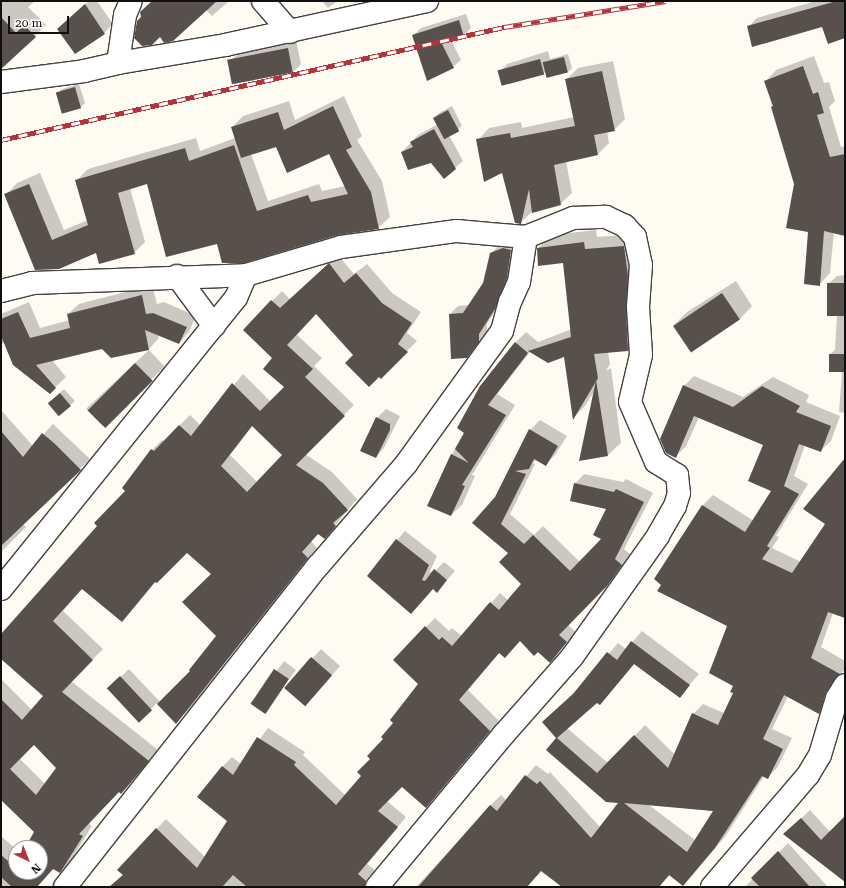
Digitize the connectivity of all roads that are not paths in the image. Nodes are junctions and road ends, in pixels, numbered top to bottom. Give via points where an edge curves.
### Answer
1 (131, 1) edge
2 (263, 1) edge
3 (427, 1) edge
4 (290, 32) junction
5 (118, 62) junction
6 (1, 82) edge
7 (526, 237) junction
8 (246, 275) junction
9 (177, 276) junction
10 (1, 291) edge
11 (214, 326) junction
12 (1, 589) edge
13 (845, 685) edge
14 (65, 887) edge
15 (377, 887) edge
16 (712, 887) edge

1 - 5 street via 125,15
2 - 4 street
3 - 4 street
4 - 5 street
5 - 6 street via 84,71
7 - 8 street via 457,231 399,238 341,247
7 - 14 street via 519,282 502,331 406,464 318,566
7 - 15 street via 572,218 606,217 625,226 635,237 641,265 638,307 641,355 630,402 656,462 677,475 679,493 671,516 658,536 572,657 504,734
8 - 9 street
8 - 11 street via 236,298
9 - 10 street via 32,283
9 - 11 street
11 - 12 street
13 - 16 street via 837,698 820,755 808,775

